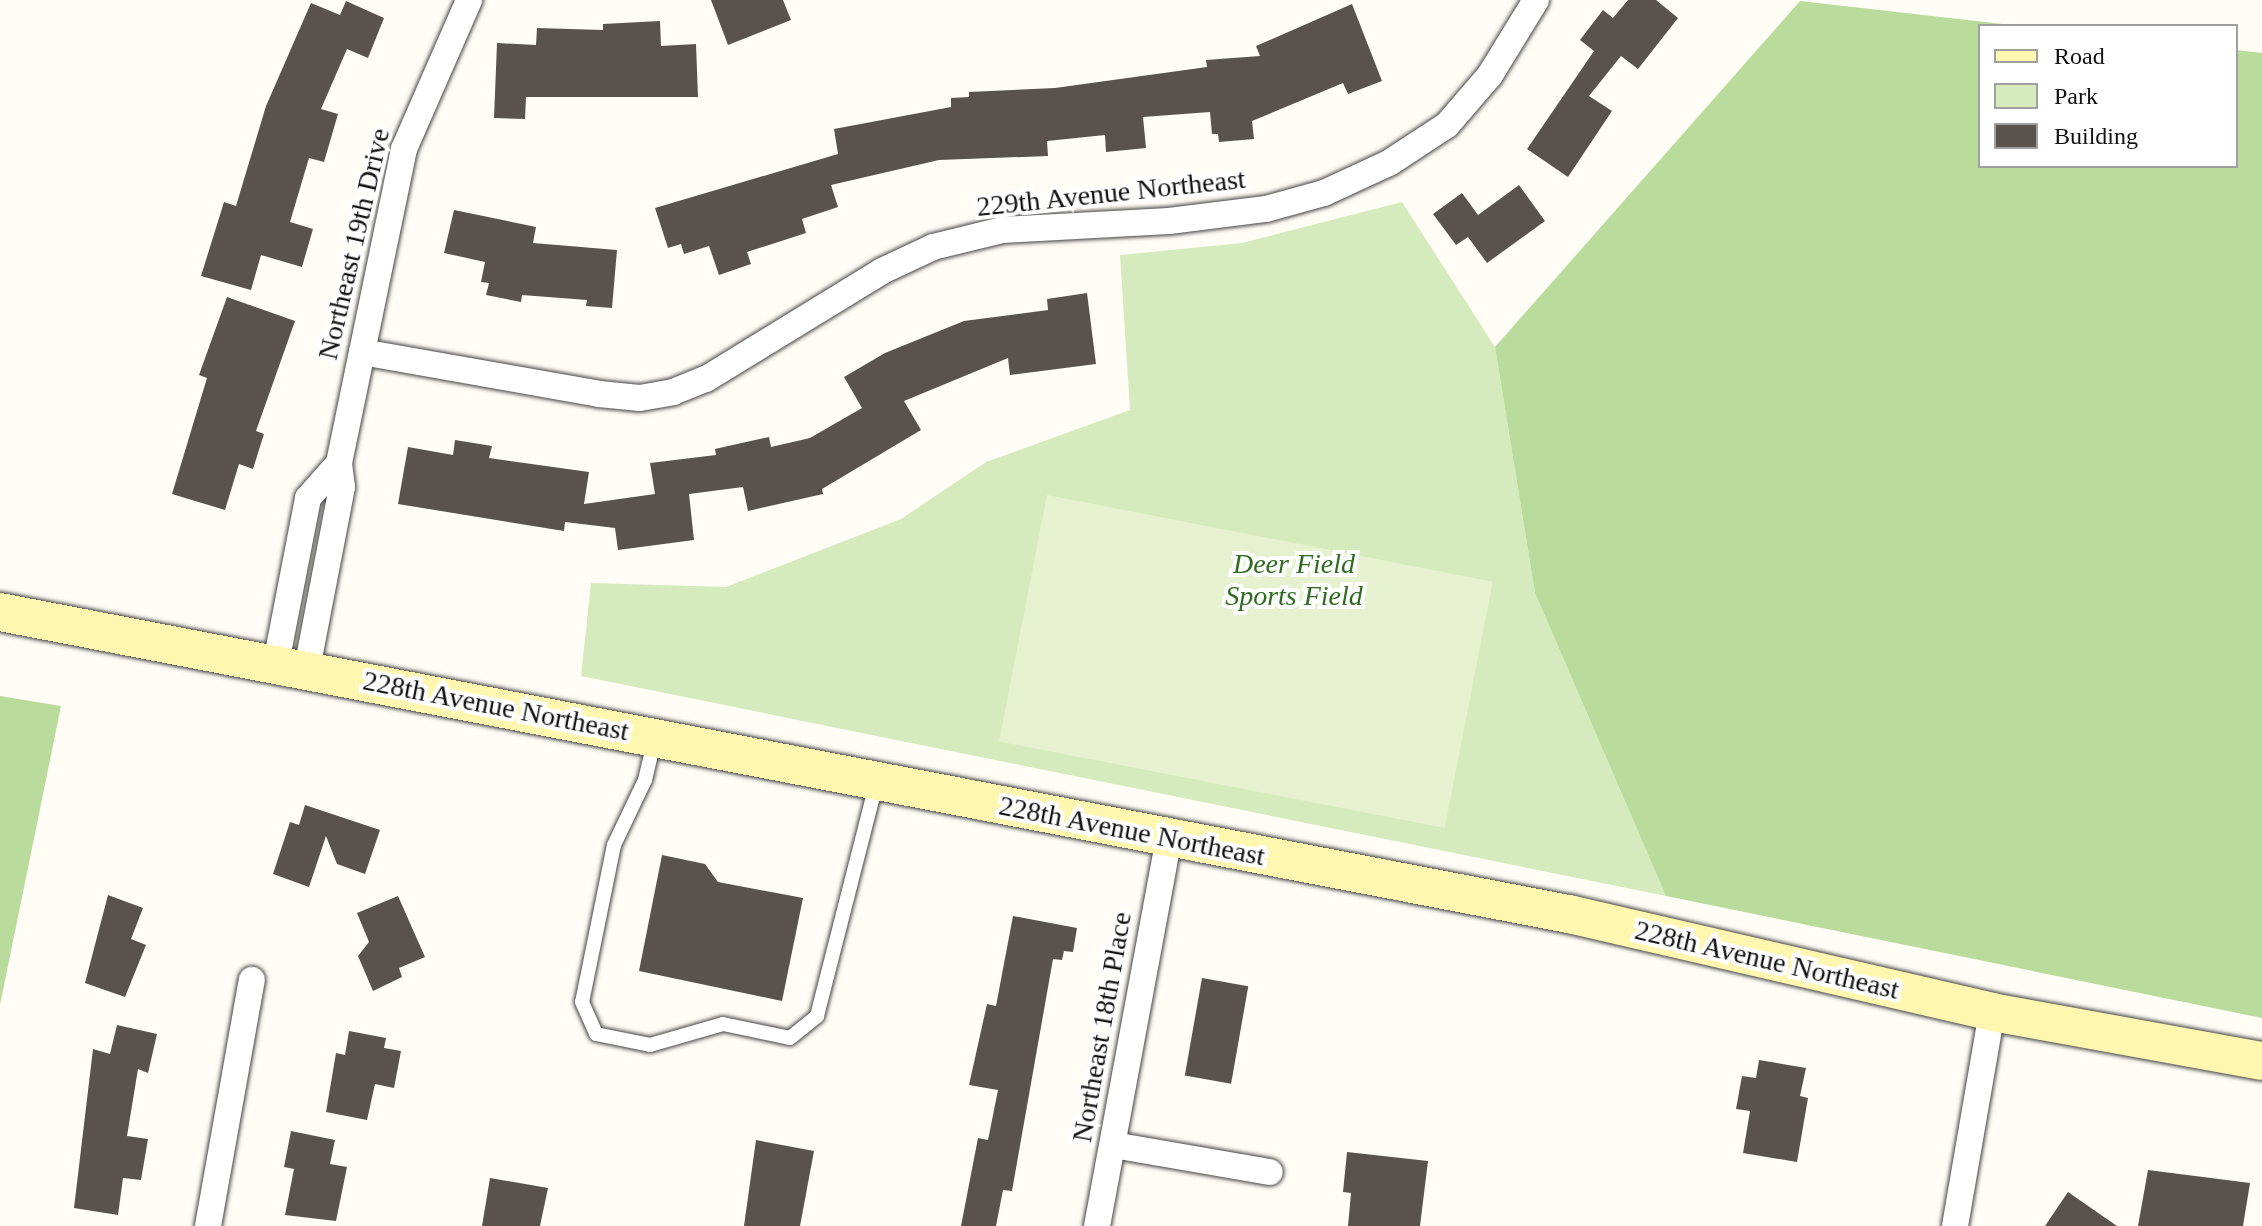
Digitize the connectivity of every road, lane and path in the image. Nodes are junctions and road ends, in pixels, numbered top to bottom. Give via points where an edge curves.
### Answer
1 (469, 0) edge
2 (1536, 0) edge
3 (362, 352) junction
4 (0, 612) edge
5 (291, 666) junction
6 (655, 738) junction
7 (877, 781) junction
8 (1169, 839) junction
9 (252, 980) dead end
10 (1992, 1012) junction
11 (2262, 1061) edge
12 (1113, 1145) junction
13 (1270, 1172) dead end
14 (208, 1226) edge
15 (1097, 1226) edge
16 (1955, 1226) edge

1 - 3 street, Northeast 19th Drive via 404,149
2 - 3 street, 229th Avenue Northeast via 1490,75 1447,125 1389,163 1324,193 1266,209 1169,221 1002,230 933,247 882,271 706,379 673,392 640,398 599,394
3 - 5 street, Northeast 19th Drive via 339,463 308,498
4 - 5 main road, 228th Avenue Northeast
5 - 6 main road, 228th Avenue Northeast
6 - 7 main road, 228th Avenue Northeast
6 - 7 lane via 645,780 614,845 582,1002 596,1034 650,1045 723,1024 790,1038 817,1016
7 - 8 main road, 228th Avenue Northeast
8 - 10 main road, 228th Avenue Northeast via 1569,914
8 - 12 street, Northeast 18th Place
9 - 14 street
10 - 11 main road, 228th Avenue Northeast
10 - 16 street
12 - 13 street
12 - 15 street, Northeast 18th Place

